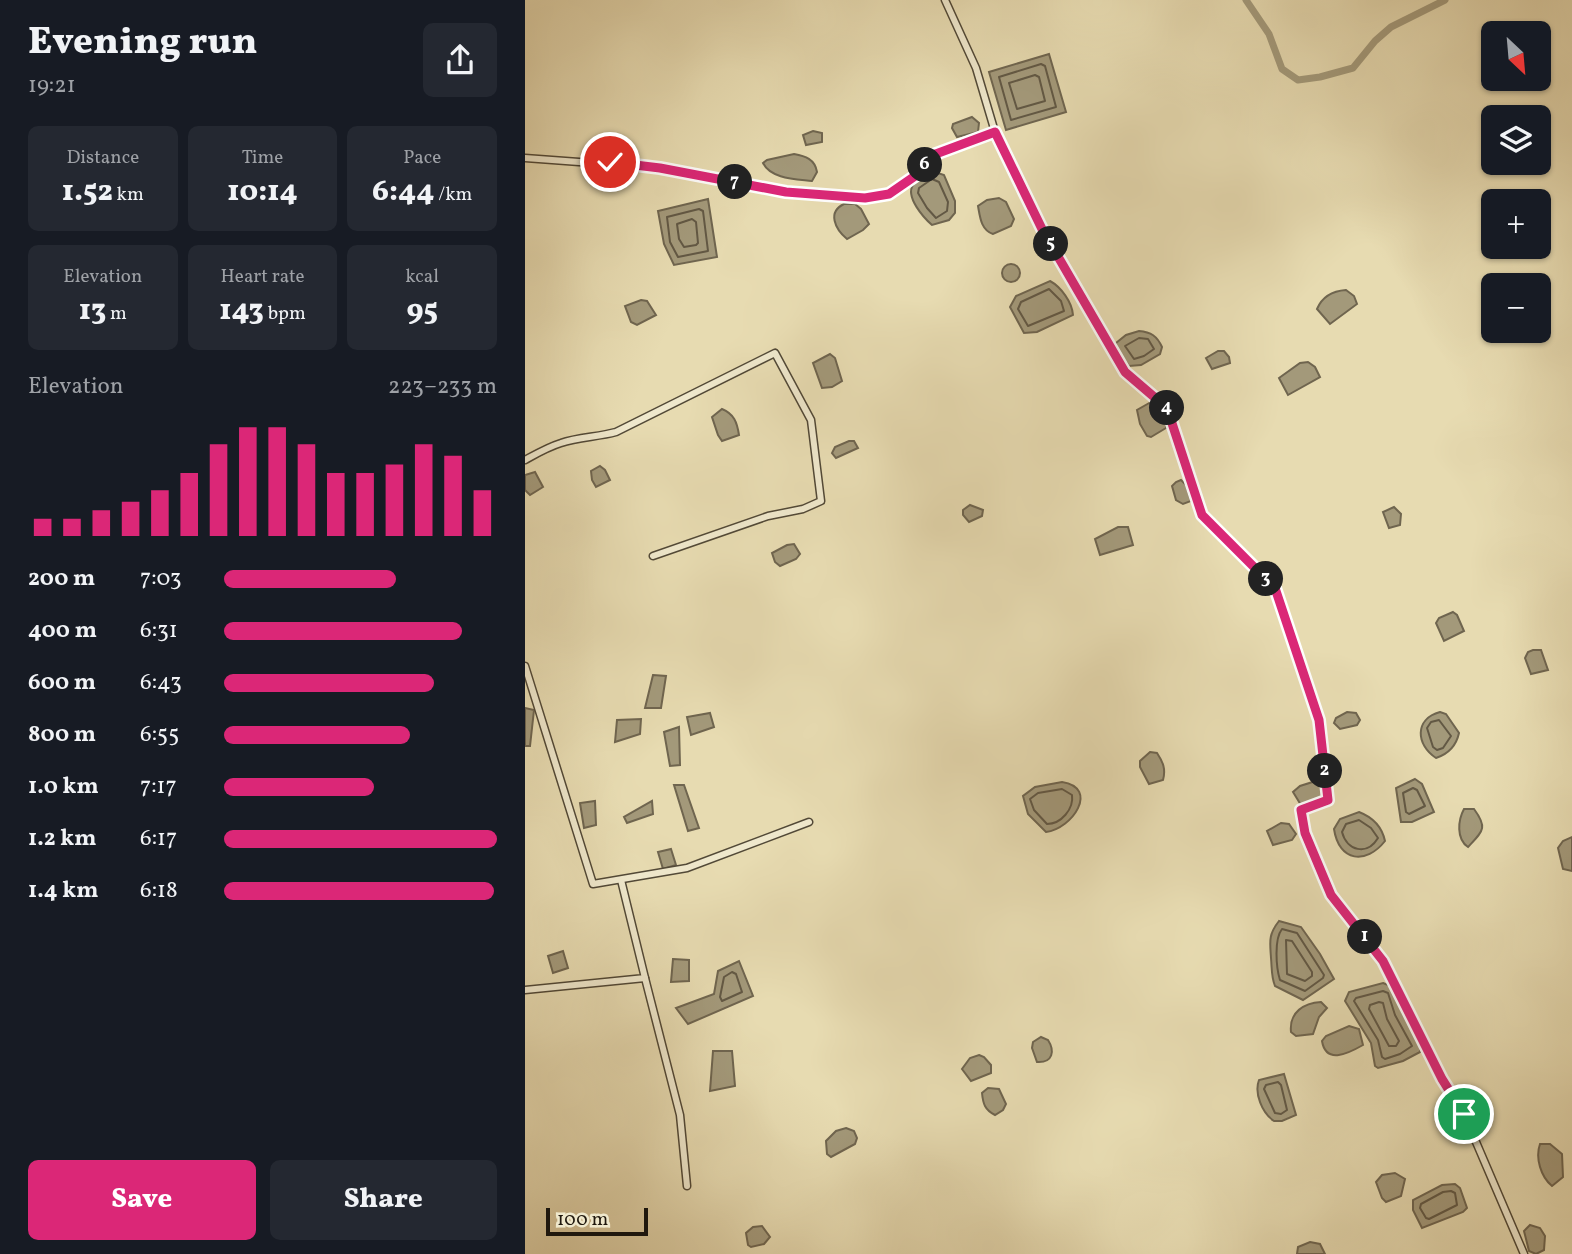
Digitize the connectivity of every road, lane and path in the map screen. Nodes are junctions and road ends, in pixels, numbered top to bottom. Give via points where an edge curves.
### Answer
1 (945, 0) edge
2 (995, 132) junction
3 (525, 158) edge
4 (525, 460) edge
5 (653, 556) dead end
6 (525, 666) edge
7 (809, 822) dead end
8 (621, 880) junction
9 (645, 978) junction
10 (525, 990) edge
11 (687, 1186) dead end
12 (1524, 1254) edge

1 - 2 street via 976,68
2 - 3 street via 933,155 918,174 889,194 865,198 786,192 660,168
2 - 12 street via 1042,229 1125,372 1167,408 1202,515 1275,588 1319,720 1328,800 1301,810 1305,833 1331,895 1383,961 1464,1114
4 - 5 street via 561,443 616,432 775,353 811,420 821,500
6 - 8 street via 593,884
7 - 8 street via 687,868
8 - 9 street
9 - 10 street
9 - 11 street via 680,1115

